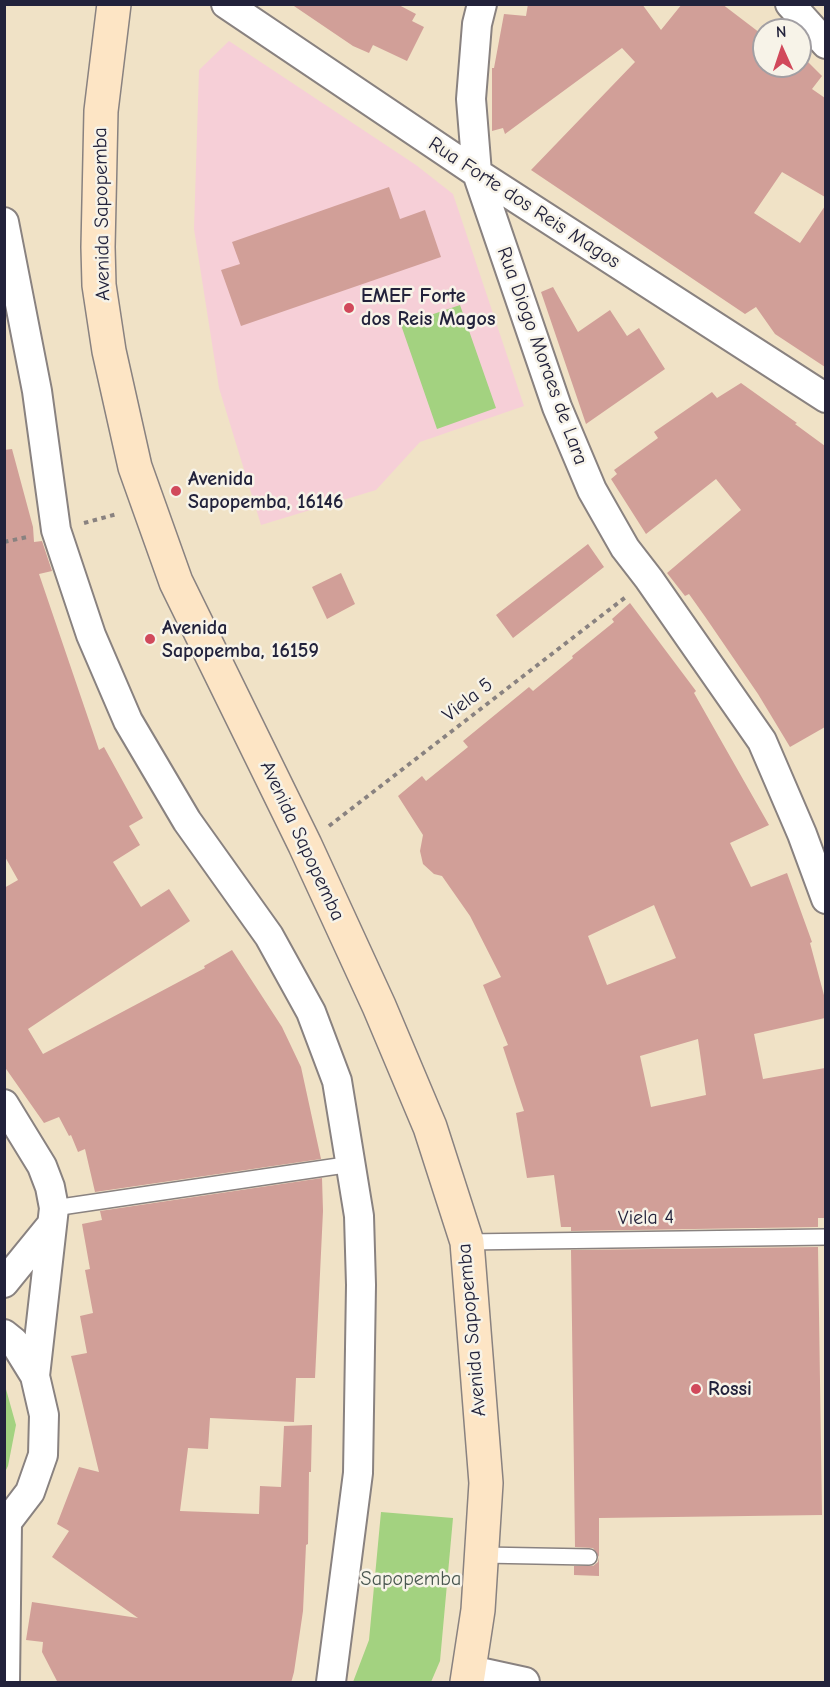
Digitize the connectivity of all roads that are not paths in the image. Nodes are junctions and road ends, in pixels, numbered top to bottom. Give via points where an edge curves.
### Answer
1 (114, 4) edge
2 (226, 4) edge
3 (482, 4) edge
4 (790, 4) edge
5 (825, 44) edge
6 (477, 173) junction
7 (4, 222) edge
8 (825, 398) edge
9 (825, 899) edge
10 (4, 1104) edge
11 (352, 1164) junction
12 (53, 1216) junction
13 (825, 1237) edge
14 (467, 1242) junction
15 (4, 1283) edge
16 (4, 1334) edge
17 (34, 1376) junction
18 (6, 1525) edge
19 (483, 1556) junction
20 (589, 1557) dead end
21 (469, 1676) edge
22 (5, 1683) edge
23 (331, 1683) edge
24 (525, 1683) edge

1 - 14 main road, Avenida Sapopemba via 101,111 99,285 135,467 176,582 379,1006 430,1127
2 - 6 street, Rua Forte dos Reis Magos
3 - 6 street, Rua Diogo Moraes de Lara via 471,99
4 - 5 street
6 - 8 street, Rua Forte dos Reis Magos
6 - 9 street, Rua Diogo Moraes de Lara via 561,418 592,490 625,548 762,741
7 - 11 street via 37,391 56,530 91,635 128,721 187,821 269,936 311,1012 337,1081
10 - 12 street via 42,1166 50,1187
11 - 12 lane
11 - 23 street via 359,1216 361,1285 358,1473
12 - 15 street
12 - 17 street
13 - 14 lane, Viela 4
14 - 19 main road, Avenida Sapopemba via 486,1484
16 - 17 street via 14,1342
17 - 18 street via 45,1414 43,1455 30,1492
18 - 22 street
19 - 20 lane
19 - 21 main road, Avenida Sapopemba
21 - 24 street

